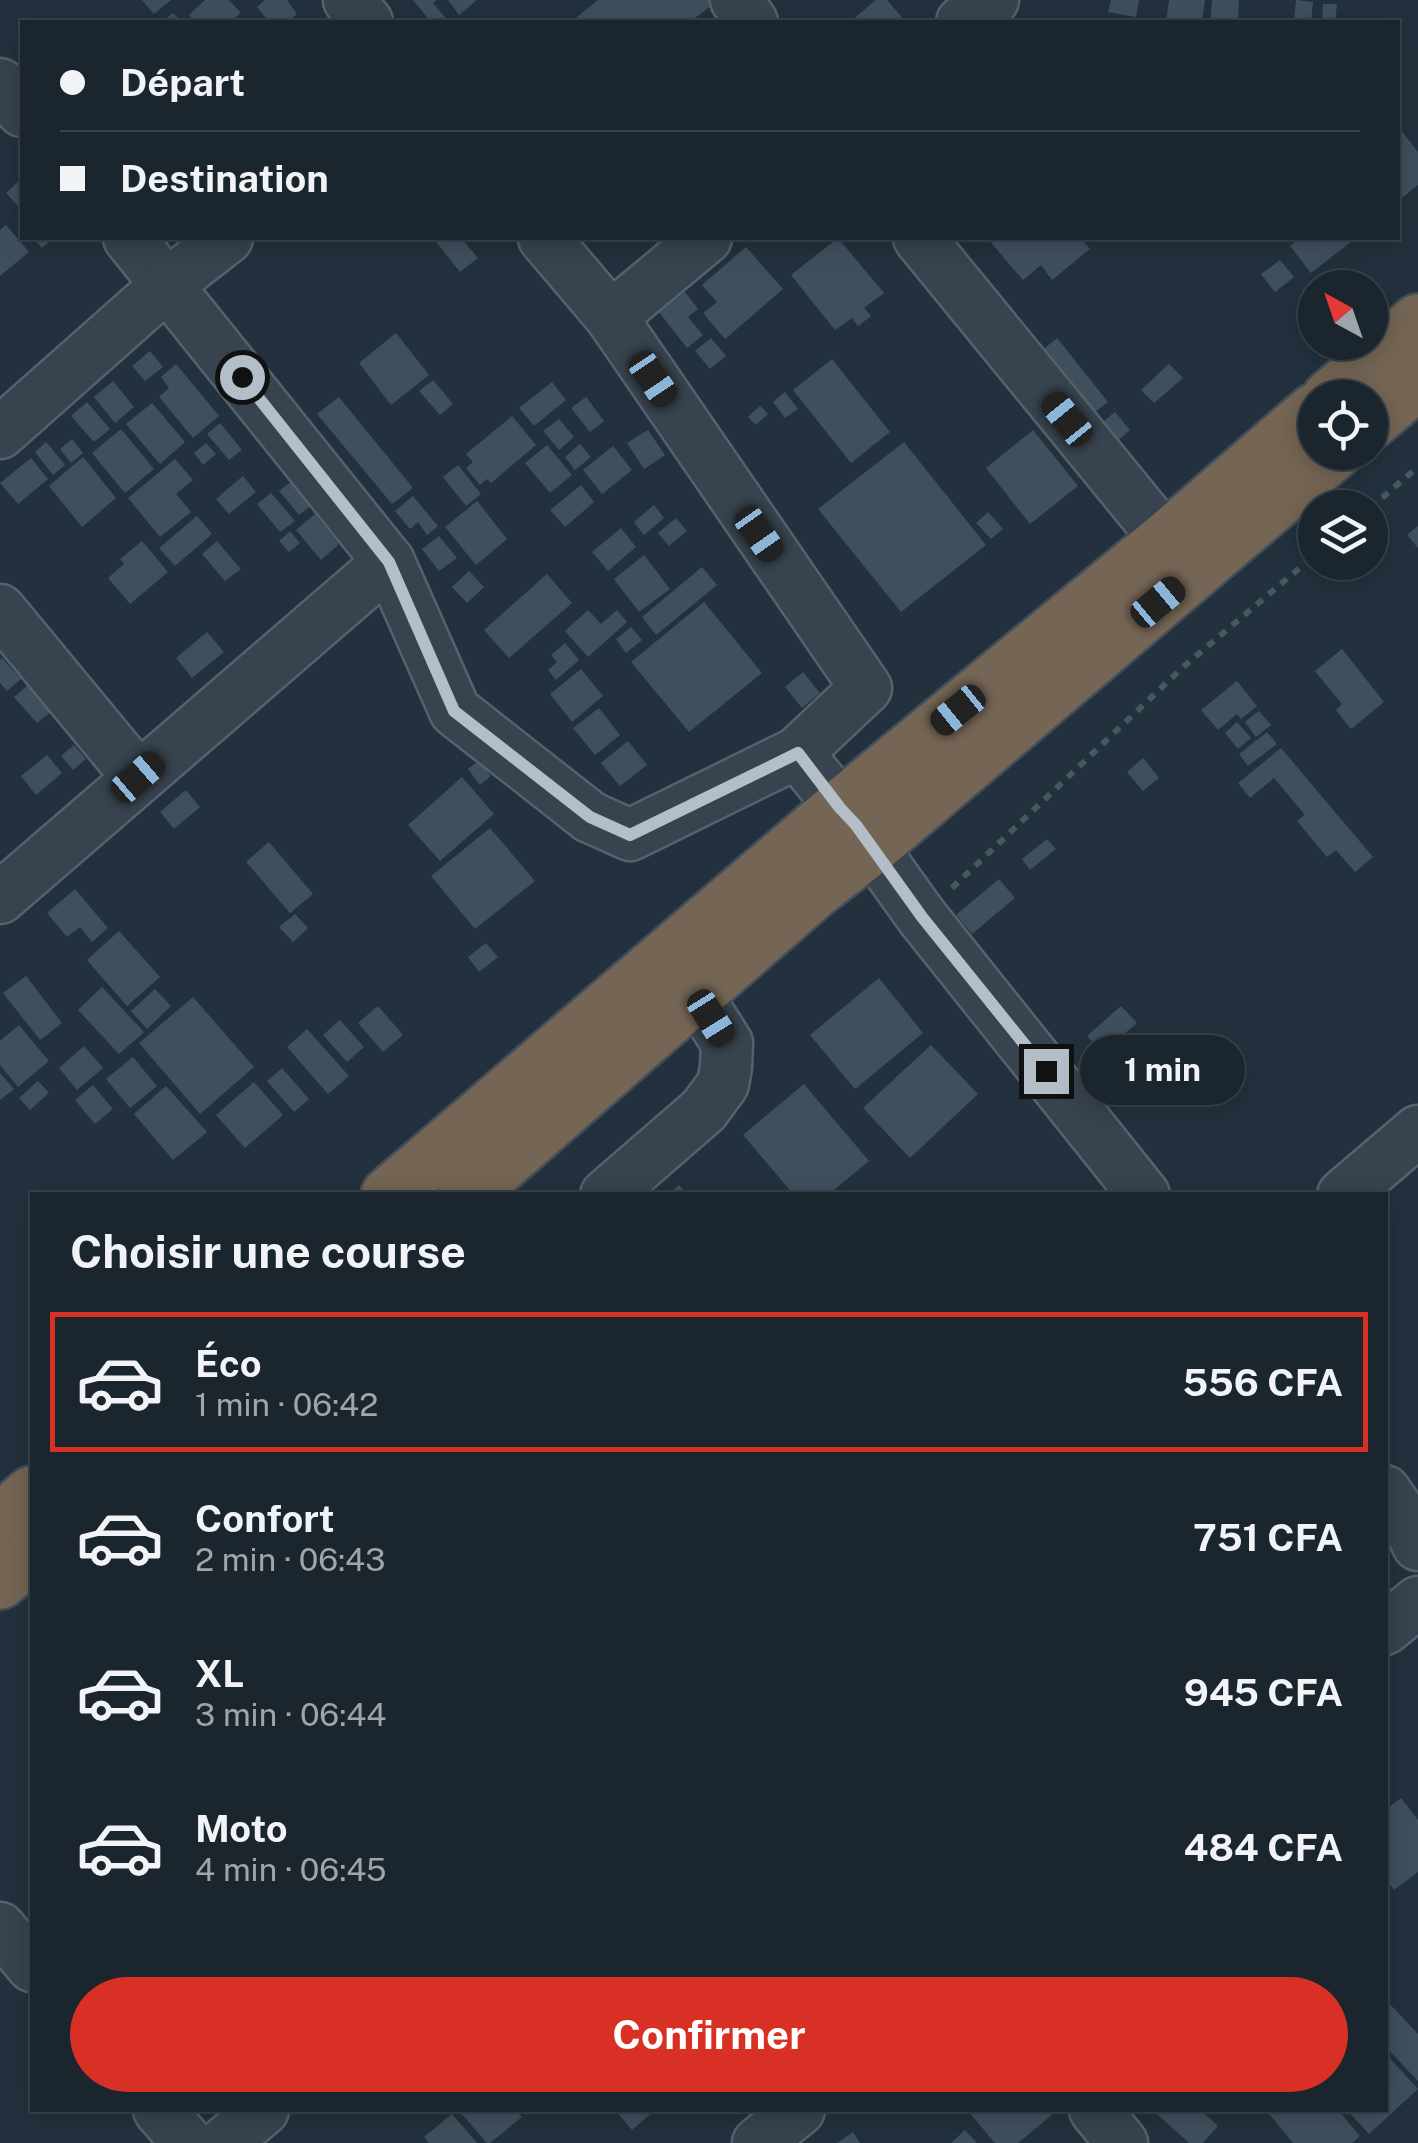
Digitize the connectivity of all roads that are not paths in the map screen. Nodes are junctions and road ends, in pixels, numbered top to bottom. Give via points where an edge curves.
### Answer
1 (349, 0) edge
2 (993, 0) edge
3 (365, 20) edge
4 (964, 20) edge
5 (0, 84) edge
6 (20, 109) edge
7 (130, 240) edge
8 (224, 240) edge
9 (546, 240) edge
10 (704, 240) edge
11 (921, 240) edge
12 (168, 284) junction
13 (610, 317) junction
14 (1418, 323) edge
15 (1351, 380) edge
16 (1418, 381) edge
17 (1388, 407) edge
18 (1298, 426) edge
19 (0, 433) edge
20 (1311, 470) edge
21 (1166, 540) junction
22 (389, 562) junction
23 (0, 610) edge
24 (798, 753) junction
25 (138, 777) junction
26 (855, 828) junction
27 (0, 898) edge
28 (695, 993) junction
29 (1418, 1132) edge
30 (393, 1192) edge
31 (469, 1192) edge
32 (609, 1192) edge
33 (1142, 1192) edge
34 (1347, 1192) edge
35 (1388, 1495) edge
36 (30, 1496) edge
37 (0, 1522) edge
38 (1418, 1545) edge
39 (30, 1556) edge
40 (0, 1581) edge
41 (1418, 1602) edge
42 (1388, 1627) edge
43 (0, 1928) edge
44 (30, 1964) edge
45 (161, 2112) edge
46 (261, 2112) edge
47 (797, 2112) edge
48 (1097, 2112) edge
49 (188, 2143) edge
50 (224, 2143) edge
51 (758, 2143) edge
52 (1122, 2143) edge

1 - 3 street
2 - 4 street
5 - 6 street
7 - 12 street
8 - 12 street
9 - 13 street
10 - 13 street
11 - 21 street
12 - 19 street
12 - 22 street
13 - 24 street via 866,688
14 - 15 highway
16 - 17 highway
18 - 21 highway
20 - 26 highway
21 - 26 highway
22 - 24 street via 454,711 590,817 630,835
22 - 25 street
23 - 25 street
24 - 26 street
25 - 27 street
26 - 28 highway via 814,892
26 - 30 highway
26 - 33 street
28 - 31 highway
28 - 32 street via 727,1043 723,1084 704,1110
29 - 34 street
35 - 38 street
36 - 37 highway
39 - 40 highway
41 - 42 street
43 - 44 street
45 - 49 street
46 - 50 street
47 - 51 street
48 - 52 street

